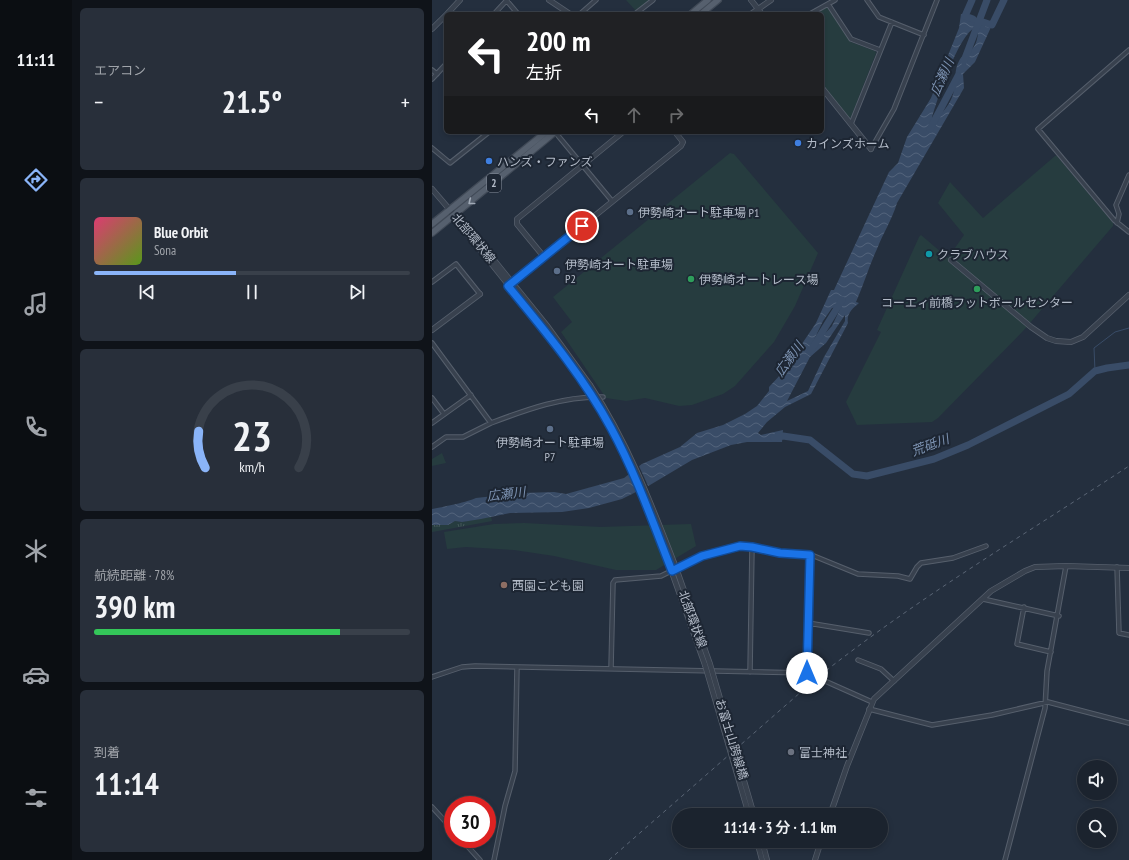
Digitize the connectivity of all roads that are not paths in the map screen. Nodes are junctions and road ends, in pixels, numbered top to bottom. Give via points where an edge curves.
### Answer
1 (460, 0) edge
2 (507, 0) edge
3 (548, 0) edge
4 (596, 0) edge
5 (653, 0) edge
6 (708, 0) edge
7 (718, 0) edge
8 (751, 0) edge
9 (771, 0) edge
10 (835, 0) edge
11 (867, 0) edge
12 (937, 0) edge
13 (828, 4) junction
14 (758, 9) junction
15 (448, 12) edge
16 (496, 12) edge
17 (516, 12) edge
18 (567, 12) edge
19 (582, 12) edge
20 (638, 12) edge
21 (693, 12) edge
22 (703, 12) edge
23 (754, 12) edge
24 (760, 12) edge
25 (814, 12) edge
26 (444, 16) edge
27 (892, 22) junction
28 (432, 29) edge
29 (924, 35) junction
30 (880, 50) junction
31 (1129, 50) edge
32 (444, 66) edge
33 (432, 70) edge
34 (437, 74) junction
35 (432, 79) edge
36 (824, 90) edge
37 (851, 124) junction
38 (486, 134) edge
39 (544, 134) edge
40 (553, 134) edge
41 (557, 134) edge
42 (621, 134) edge
43 (677, 134) edge
44 (432, 148) edge
45 (871, 150) joint
46 (582, 165) junction
47 (1129, 175) edge
48 (432, 189) edge
49 (612, 201) junction
50 (450, 210) junction
51 (454, 215) junction
52 (1117, 223) junction
53 (432, 224) edge
54 (1129, 232) edge
55 (432, 233) edge
56 (544, 257) junction
57 (951, 260) dead end
58 (432, 282) edge
59 (510, 284) junction
60 (480, 294) joint
61 (1129, 295) edge
62 (432, 330) edge
63 (432, 343) edge
64 (470, 395) junction
65 (603, 397) dead end
66 (432, 398) edge
67 (444, 414) junction
68 (432, 423) edge
69 (491, 423) junction
70 (432, 447) edge
71 (986, 546) dead end
72 (752, 547) junction
73 (810, 555) junction
74 (1066, 566) junction
75 (1117, 567) junction
76 (673, 568) junction
77 (1129, 568) edge
78 (983, 598) junction
79 (1024, 607) junction
80 (1059, 616) junction
81 (808, 623) junction
82 (869, 633) dead end
83 (1129, 635) edge
84 (1052, 652) junction
85 (858, 660) dead end
86 (707, 664) junction
87 (518, 667) junction
88 (611, 668) junction
89 (750, 672) junction
90 (807, 673) junction
91 (432, 677) edge
92 (894, 681) junction
93 (872, 702) junction
94 (1044, 702) junction
95 (869, 709) junction
96 (1129, 723) edge
97 (432, 807) edge
98 (747, 808) edge
99 (752, 808) edge
100 (833, 808) edge
101 (444, 820) edge
102 (469, 848) edge
103 (759, 848) edge
104 (764, 848) edge
105 (819, 848) edge
106 (480, 860) edge
107 (494, 860) edge
108 (762, 860) edge
109 (767, 860) edge
110 (815, 860) edge
111 (1005, 860) edge

1 - 15 street
2 - 16 street
2 - 17 street
3 - 18 street
4 - 19 street
5 - 20 street
6 - 21 main road
7 - 22 main road
8 - 14 street
9 - 14 street
10 - 13 street
11 - 27 street via 877,15
12 - 29 street
13 - 25 street
13 - 30 street via 851,39
14 - 23 street
14 - 24 street
26 - 28 street
27 - 29 street
27 - 30 street
29 - 45 street via 894,109
30 - 37 street
31 - 52 street via 1038,129
32 - 34 street
33 - 34 street
34 - 35 street
36 - 37 street
37 - 45 street
38 - 44 street via 450,163
39 - 50 main road, 2
40 -> 51 main road, 2
41 - 46 street
42 - 46 street
43 - 49 street via 683,142 681,146
46 - 49 street
46 - 56 street via 517,219 517,224
47 - 52 street via 1116,205
48 - 50 street
49 - 56 street
50 - 51 street, 北部環状線
50 - 53 main road, 2
51 - 55 main road, 2
51 - 59 street, 北部環状線
52 - 54 street
56 - 59 street
57 - 61 street via 1031,327 1056,341 1071,342 1083,337
58 - 60 street via 456,264
59 - 76 street, 北部環状線, bridge via 588,385 630,465
60 - 62 street
63 - 64 street
64 - 67 street
64 - 69 street
65 - 69 street via 586,396 538,405
66 - 67 street
67 - 68 street
69 - 70 street via 463,438 446,437
71 - 73 street via 957,557 921,563 910,579 858,574
72 - 73 street via 780,553
72 - 76 street via 740,546 716,552
72 - 89 street
73 - 81 street
74 - 75 street
74 - 78 street via 1046,566 1024,571
74 - 80 street
75 - 77 street
75 - 83 street via 1119,633
76 - 86 street, 北部環状線
76 - 88 street via 657,578 613,582
78 - 79 street
78 - 92 street
79 - 80 street
79 - 84 street via 1017,644
80 - 84 street
81 - 82 street
81 - 90 street
84 - 94 street
85 - 92 street via 881,669
86 - 98 street, お富士山跨線橋, bridge
86 - 99 street, お富士山跨線橋, bridge
87 - 88 street
87 - 91 street via 469,666
87 - 107 street via 516,771 505,806
88 - 89 street
89 - 90 street
90 - 93 street
92 - 93 street
93 - 95 street
94 - 95 street via 992,715 932,725
94 - 96 street
94 - 111 street
95 - 100 street
97 - 101 street
102 - 106 street
103 - 108 street
104 - 109 street
105 - 110 street

